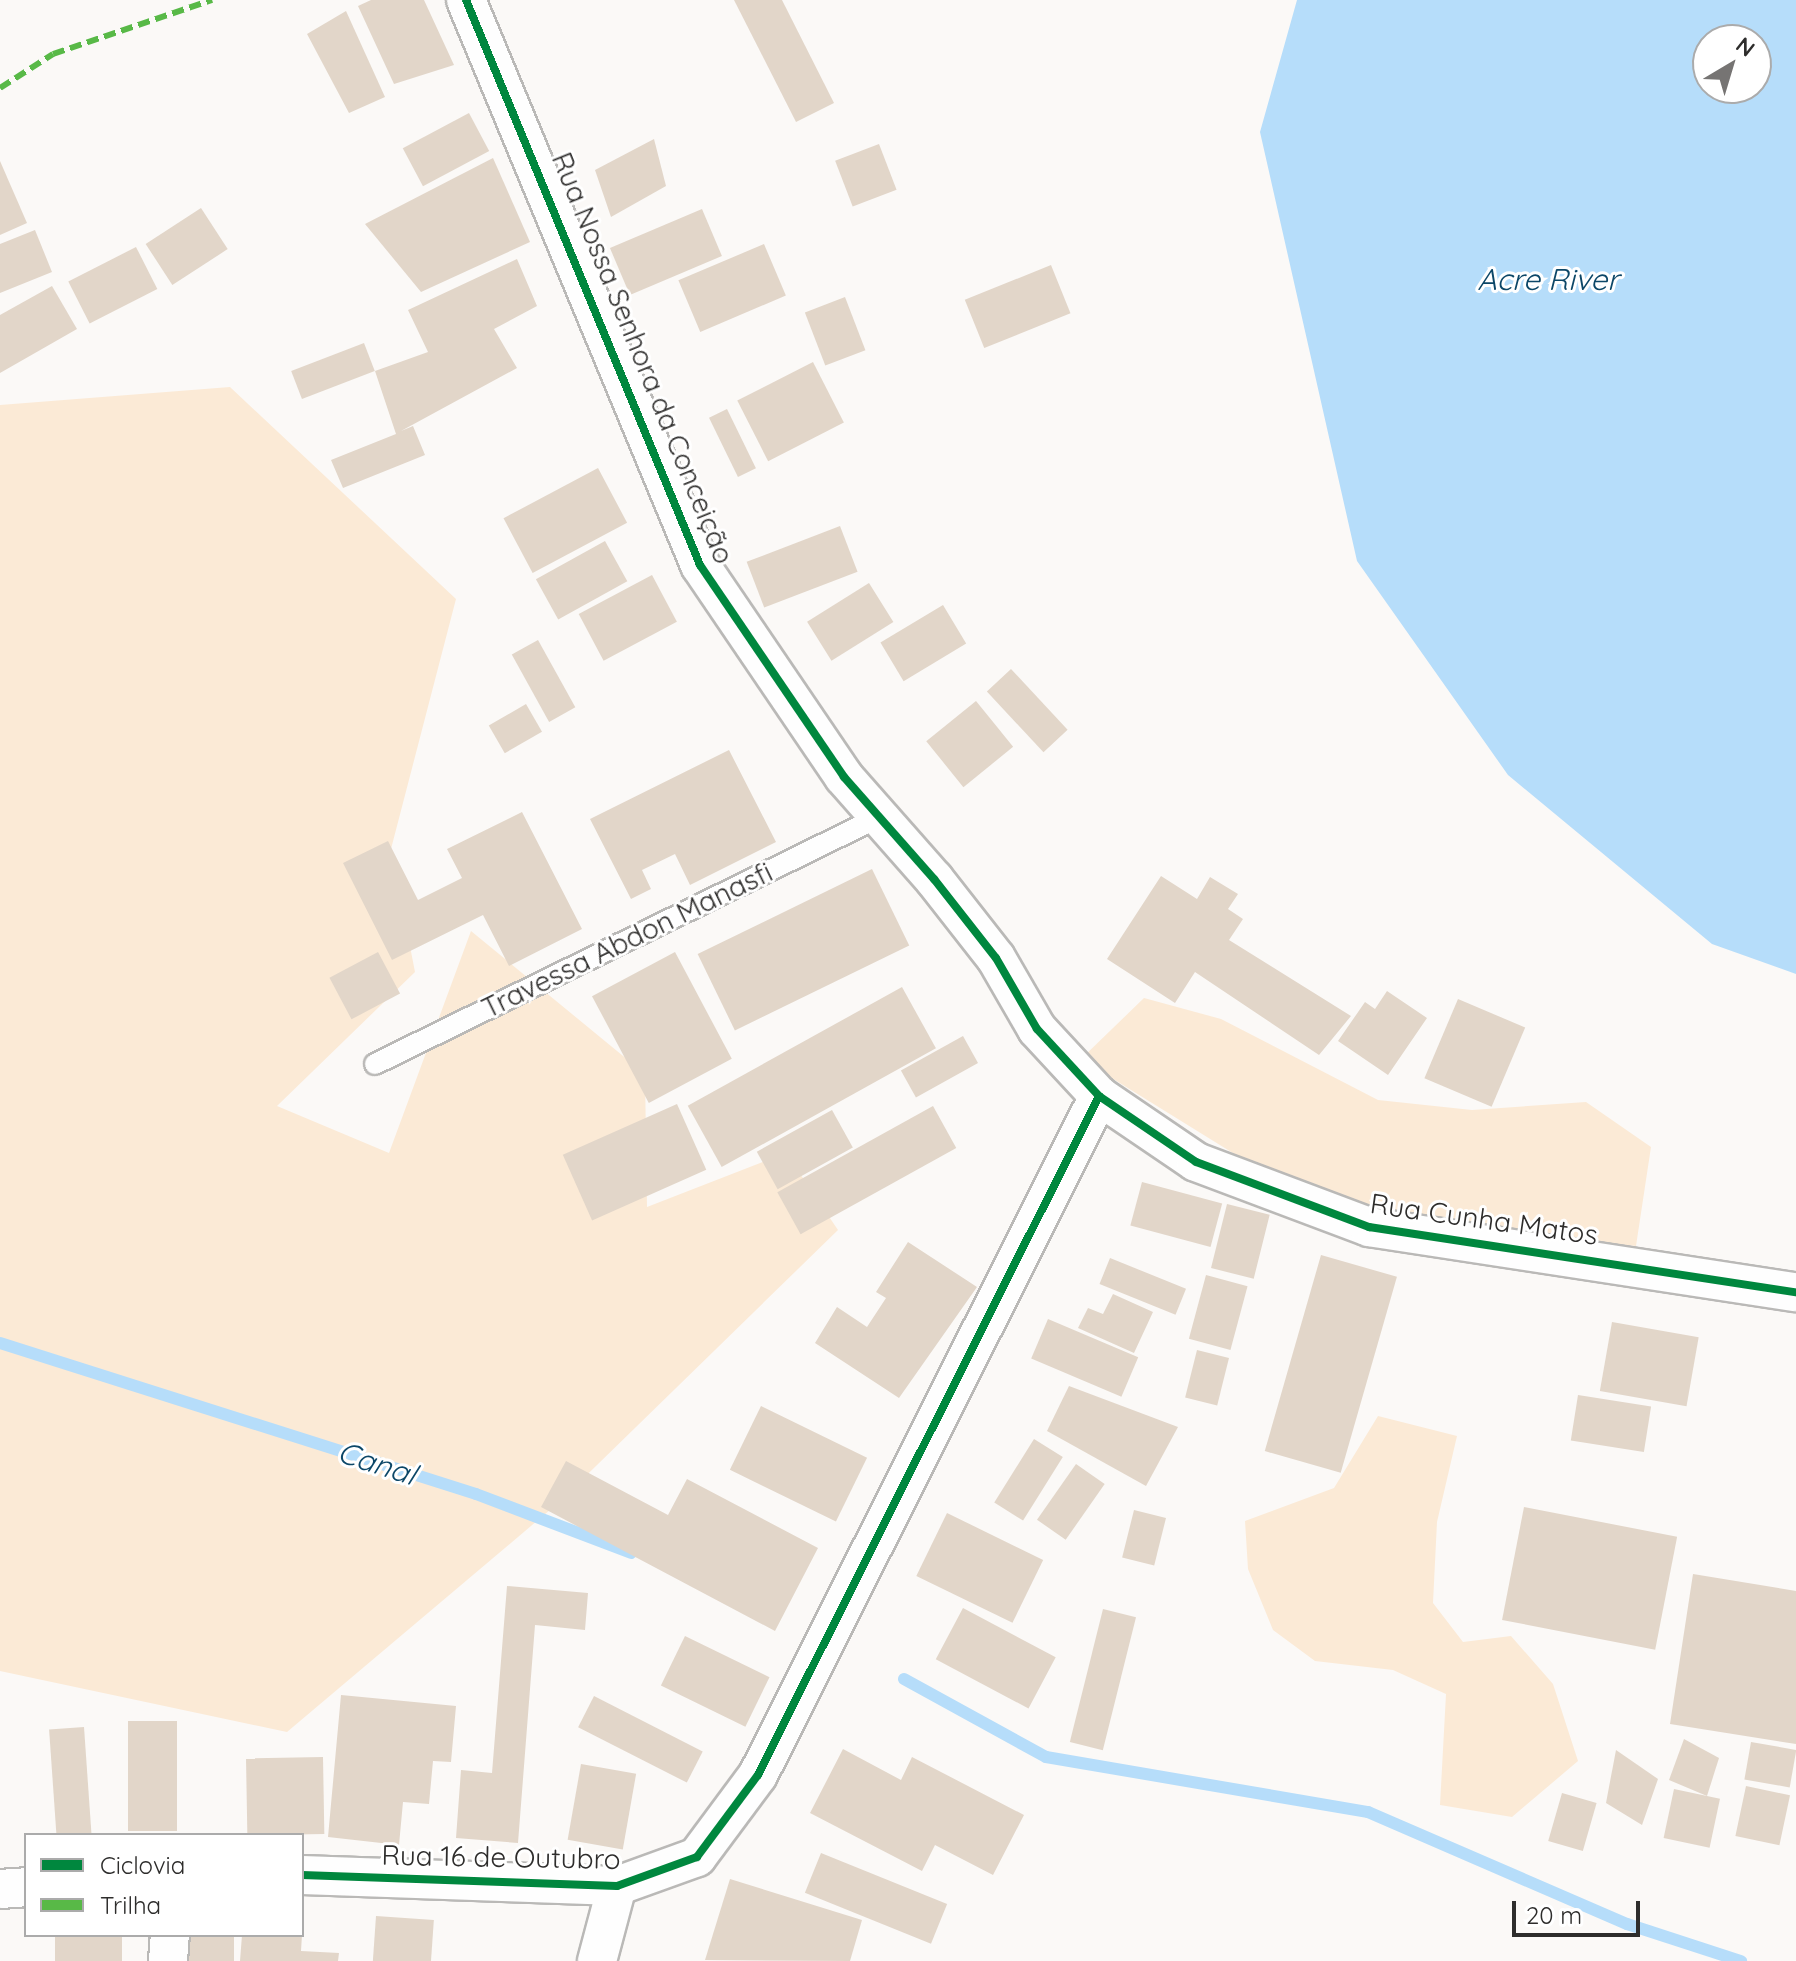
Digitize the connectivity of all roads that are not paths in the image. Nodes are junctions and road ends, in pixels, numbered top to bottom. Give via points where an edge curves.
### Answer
1 (466, 0) edge
2 (879, 817) junction
3 (375, 1064) dead end
4 (1099, 1096) junction
5 (1796, 1292) edge
6 (304, 1875) edge
7 (617, 1886) junction
8 (24, 1887) edge
9 (0, 1889) edge
10 (170, 1937) edge
11 (168, 1961) edge
12 (597, 1961) edge

1 - 2 street, Rua Nossa Senhora da Conceição via 700,565
2 - 3 lane, Travessa Abdon Manasfi
2 - 4 street, Rua Nossa Senhora da Conceição via 996,958 1037,1029
4 - 5 street, Rua Cunha Matos via 1196,1162 1369,1227
4 - 7 street, Rua 16 de Outubro via 949,1405 739,1809 697,1857
6 - 7 street, Rua 16 de Outubro
7 - 12 street
8 - 9 street
10 - 11 street

